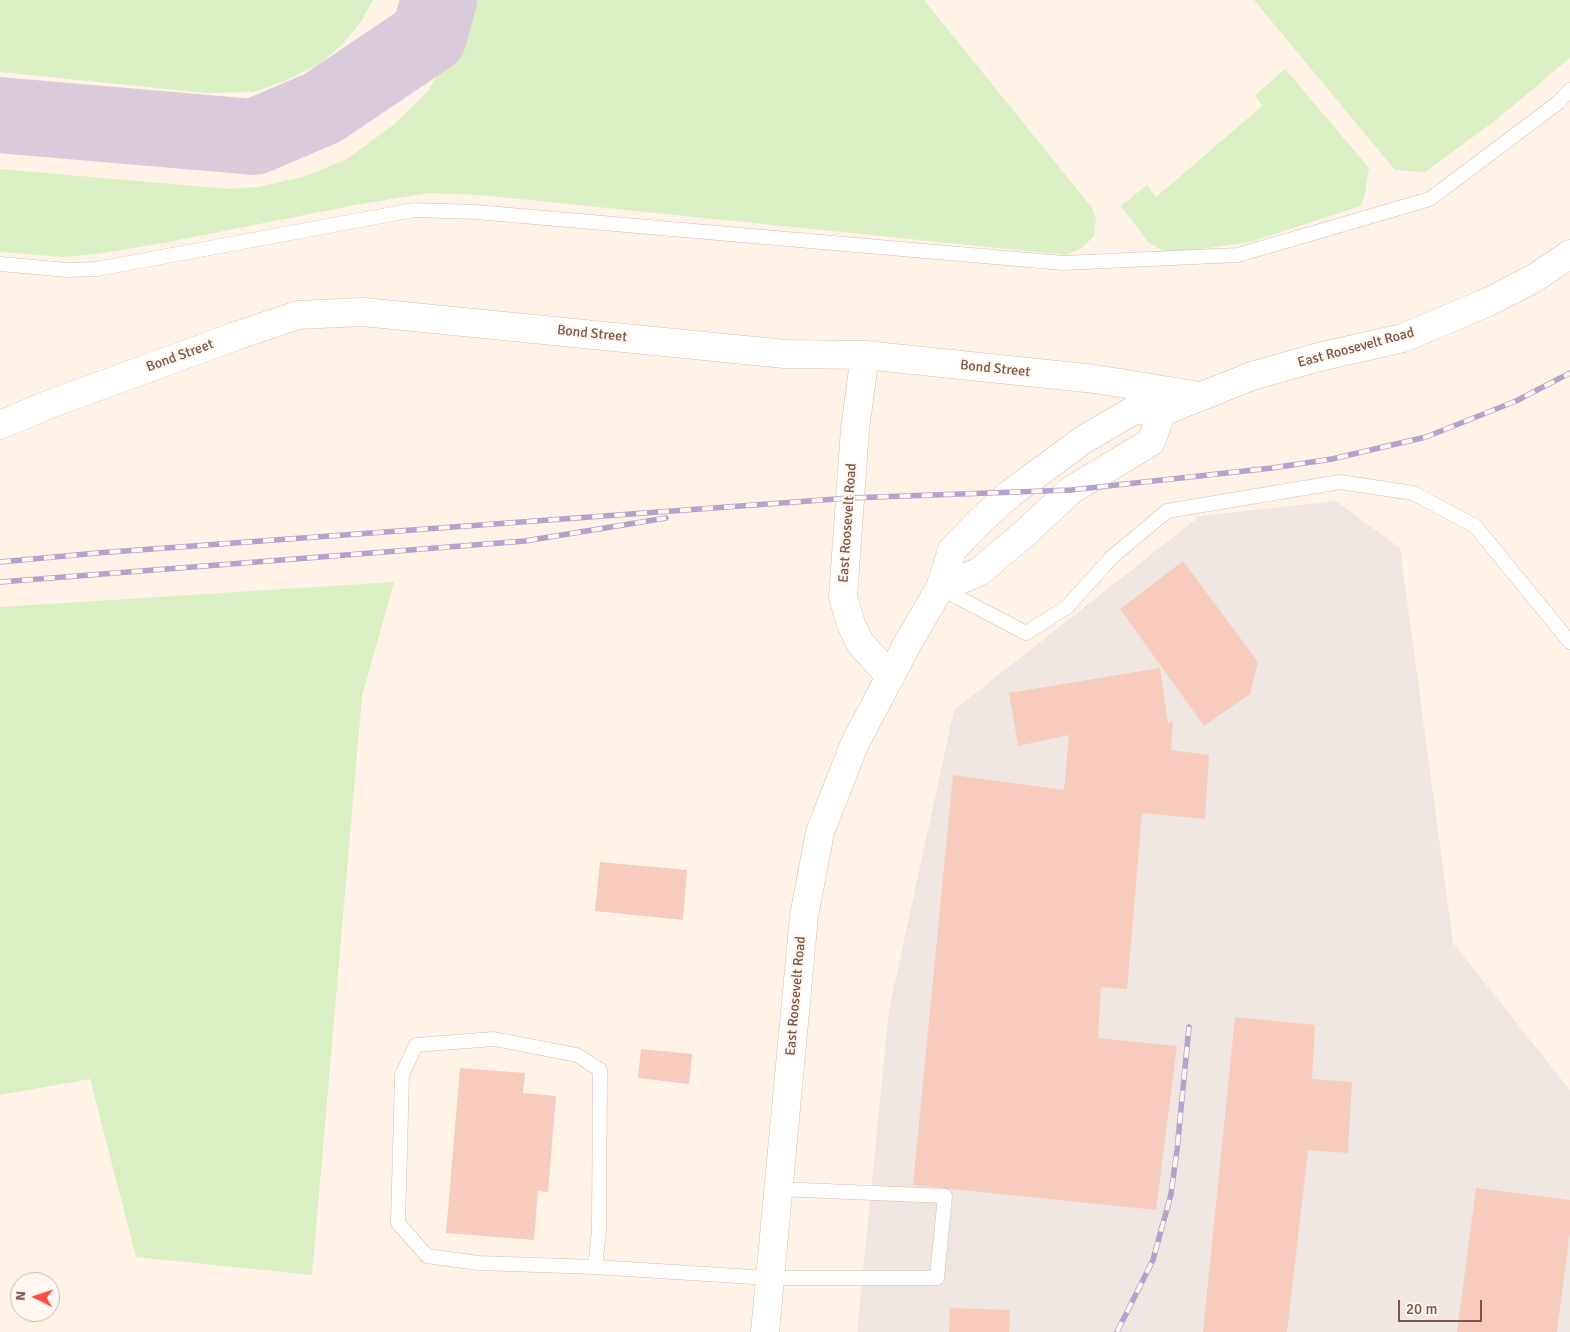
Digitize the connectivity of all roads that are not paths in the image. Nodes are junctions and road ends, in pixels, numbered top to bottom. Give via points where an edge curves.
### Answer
1 (1570, 90) edge
2 (1570, 254) edge
3 (0, 264) edge
4 (865, 355) junction
5 (1200, 396) junction
6 (1162, 412) junction
7 (0, 425) edge
8 (940, 588) junction
9 (1570, 642) edge
10 (890, 676) junction
11 (778, 1188) junction
12 (595, 1267) junction
13 (770, 1278) junction
14 (765, 1332) edge

1 - 3 lane via 1559,102 1430,199 1238,255 1063,263 476,212 414,210 97,269 67,270
2 - 5 main road, East Roosevelt Road via 1533,279 1488,302 1403,338 1252,376
4 - 5 main road, Bond Street via 1095,379
4 - 7 main road, Bond Street via 785,354 363,312 298,315
4 - 10 main road, East Roosevelt Road via 855,429 843,597 860,643
5 - 6 main road, East Roosevelt Road
6 - 8 main road via 1151,442 1071,490 979,572
6 - 8 main road, East Roosevelt Road via 1134,410 1083,440 1011,493 952,550
8 - 9 lane via 1026,633 1068,607 1112,557 1167,511 1340,482 1413,493 1475,526
8 - 10 main road, East Roosevelt Road
10 - 11 main road, East Roosevelt Road via 855,743 820,832 804,916
11 - 13 main road, East Roosevelt Road
11 - 13 lane via 945,1196 937,1278
12 - 12 lane via 599,1230 600,1070 577,1055 494,1039 416,1045 402,1075 398,1222 427,1256 478,1263
12 - 13 lane
13 - 14 main road, East Roosevelt Road

